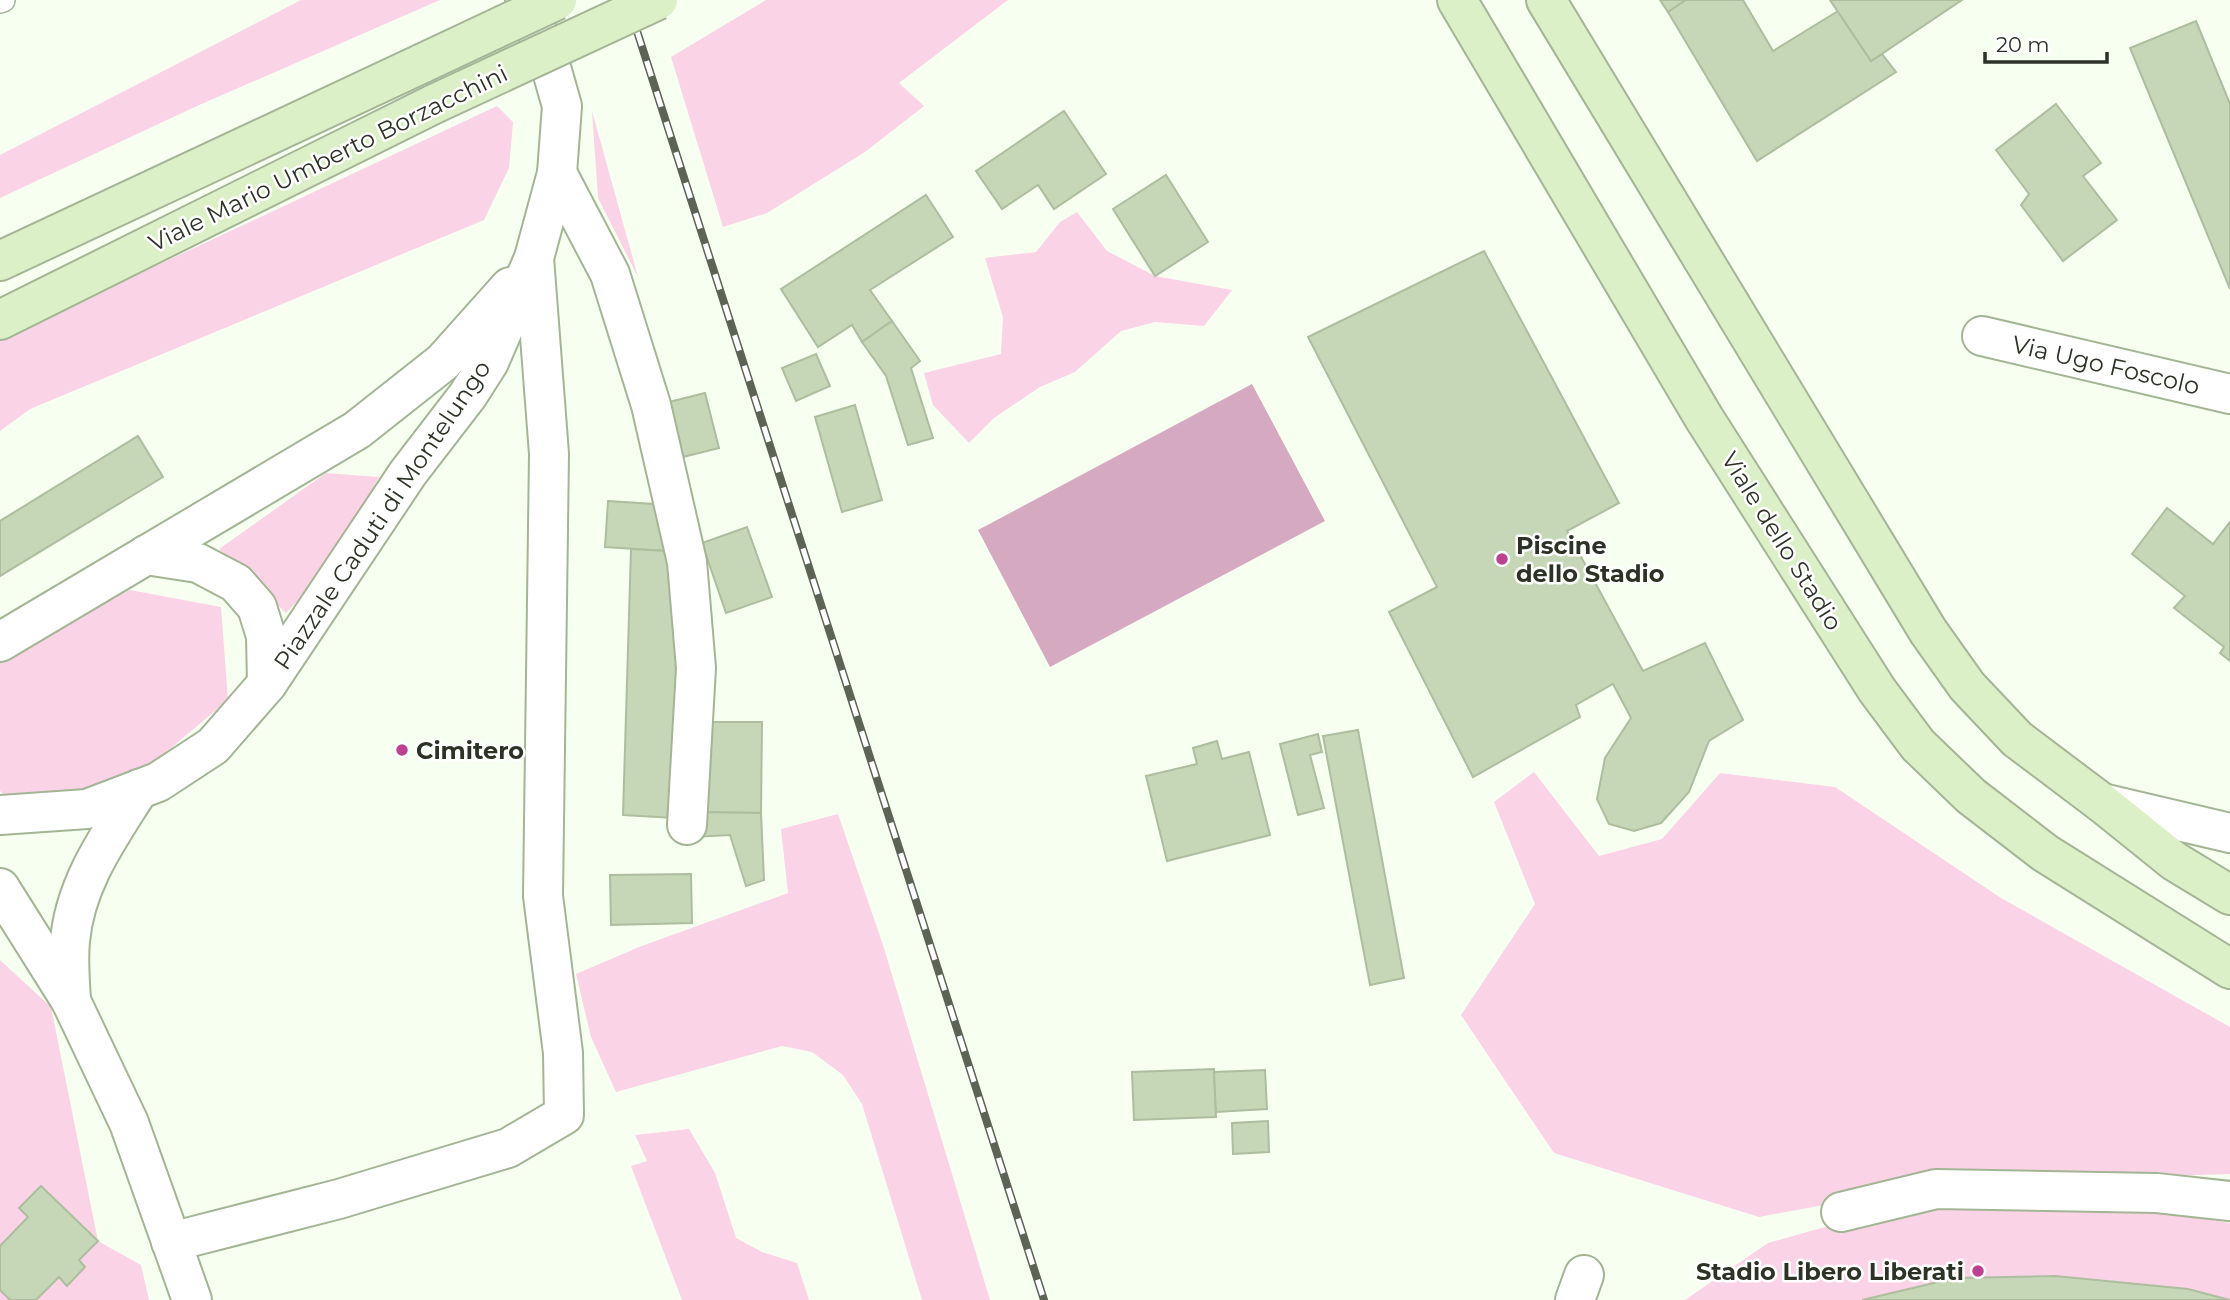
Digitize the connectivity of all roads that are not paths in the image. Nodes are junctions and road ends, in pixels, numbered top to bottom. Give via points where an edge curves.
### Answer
1 (525, 0) edge
2 (557, 0) edge
3 (659, 0) edge
4 (1457, 0) edge
5 (1546, 0) edge
6 (556, 173) junction
7 (6, 254) edge
8 (534, 258) junction
9 (0, 320) edge
10 (1982, 336) dead end
11 (2230, 394) edge
12 (146, 555) junction
13 (0, 642) edge
14 (267, 684) junction
15 (139, 789) junction
16 (2102, 803) junction
17 (0, 815) edge
18 (687, 825) dead end
19 (2230, 833) edge
20 (0, 888) edge
21 (2230, 895) edge
22 (2230, 969) edge
23 (71, 1001) junction
24 (2230, 1201) edge
25 (1841, 1212) dead end
26 (171, 1242) junction
27 (192, 1300) edge

1 - 6 street via 562,106
2 - 7 main road, Viale Mario Umberto Borzacchini, bridge
3 - 9 main road, Viale Mario Umberto Borzacchini, bridge via 434,104
4 - 22 main road, Viale dello Stadio via 1704,418 1877,690 1918,744 1971,796 2045,853
5 - 16 main road via 1928,631 1967,686 2017,739
6 - 8 street
6 - 18 street via 610,274 651,405 687,562 696,668
8 - 12 street, Piazzale Caduti di Montelungo via 443,362 358,430
8 - 14 street, Piazzale Caduti di Montelungo via 489,362 408,473
8 - 26 street via 549,454 543,896 563,1053 564,1115 508,1148 340,1199
10 - 11 street, Via Ugo Foscolo
12 - 13 street, Piazzale Caduti di Montelungo
12 - 14 street, Piazzale Caduti di Montelungo via 198,563 236,583 257,607 266,636
14 - 15 street, Piazzale Caduti di Montelungo via 213,746
15 - 17 street, Piazzale Caduti di Montelungo via 87,809
15 - 23 street via 81,887 70,941
16 - 19 street
16 - 21 main road via 2174,861
20 - 23 street
23 - 26 street via 129,1123
24 - 25 street via 2157,1193 1936,1189
26 - 27 street

